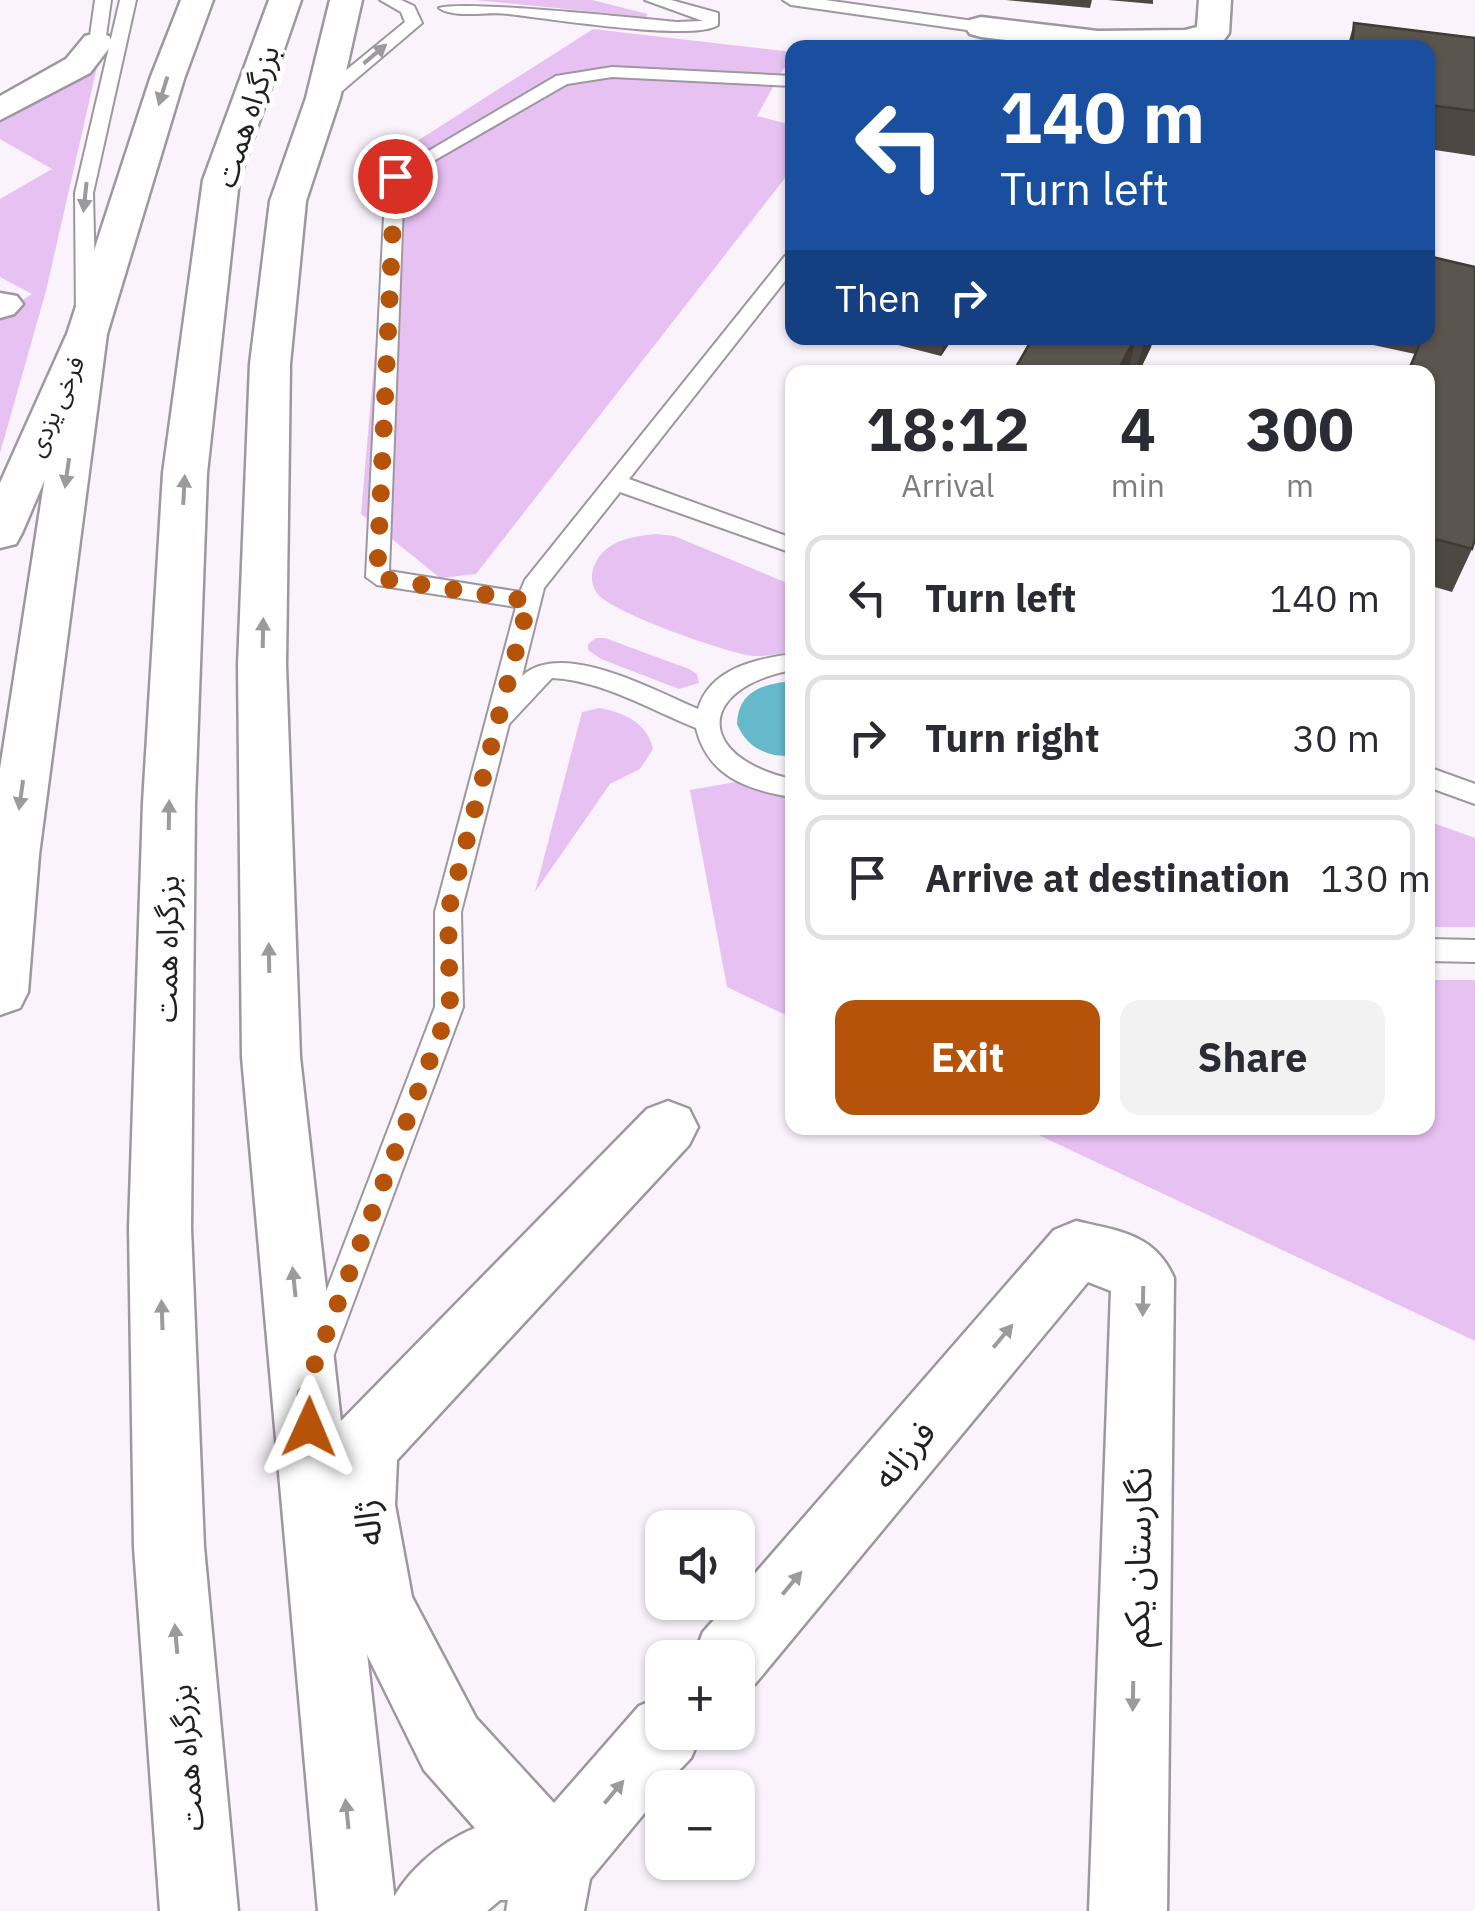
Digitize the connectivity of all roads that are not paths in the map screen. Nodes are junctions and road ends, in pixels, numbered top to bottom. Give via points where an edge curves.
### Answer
1 (103, 0) edge
2 (128, 0) edge
3 (197, 0) edge
4 (285, 0) edge
5 (654, 0) edge
6 (791, 0) edge
7 (1215, 0) edge
8 (377, 1) edge
9 (447, 8) junction
10 (414, 23) junction
11 (981, 28) joint
12 (1103, 40) edge
13 (1189, 40) edge
14 (97, 43) joint
15 (785, 81) edge
16 (323, 98) junction
17 (0, 110) edge
18 (785, 269) edge
19 (87, 334) junction
20 (616, 482) junction
21 (0, 533) edge
22 (785, 543) edge
23 (529, 601) junction
24 (785, 663) edge
25 (705, 722) junction
26 (496, 726) junction
27 (1435, 779) edge
28 (785, 787) edge
29 (1475, 794) edge
30 (1435, 950) edge
31 (1475, 951) edge
32 (0, 992) edge
33 (668, 1127) dead end
34 (1076, 1250) joint
35 (305, 1390) junction
36 (744, 1640) edge
37 (652, 1750) edge
38 (550, 1886) edge
39 (199, 1911) edge
40 (357, 1911) edge
41 (426, 1911) edge
42 (1128, 1911) edge

1 - 14 lane
2 -> 19 lane via 84,194
3 -> 19 main road
39 -> 4 main road, بزرگراه همت via 169,1546 160,1228 169,803 185,472 220,180
5 - 9 lane via 712,16 710,25
6 - 11 lane
7 - 13 main road via 1214,33
8 - 9 lane
8 - 10 lane via 408,8
8 - 16 main road
9 - 10 lane
16 -> 10 lane
11 - 12 main road
14 - 17 main road via 78,66
15 - 23 lane via 629,72 562,80 395,176 377,578
35 -> 16 main road via 271,1057 262,665 270,364 288,201
18 - 20 lane
19 - 21 main road, فرخی یزدی
19 -> 32 main road via 12,855
20 - 22 lane
20 - 23 lane via 533,586
23 - 26 lane
24 - 25 lane via 744,672 723,686
25 - 26 lane via 575,671 549,668
25 - 28 lane via 720,760 739,775
26 - 35 lane via 448,912 450,1007
27 - 29 lane
30 - 31 lane
33 - 38 main road, ژاله via 364,1446 361,1505 378,1606 450,1744
36 -> 34 main road, فرزانه
34 -> 42 main road, نگارستان یکم via 1122,1261 1143,1278
40 -> 35 main road
38 -> 37 main road
38 - 41 main road via 486,1862

